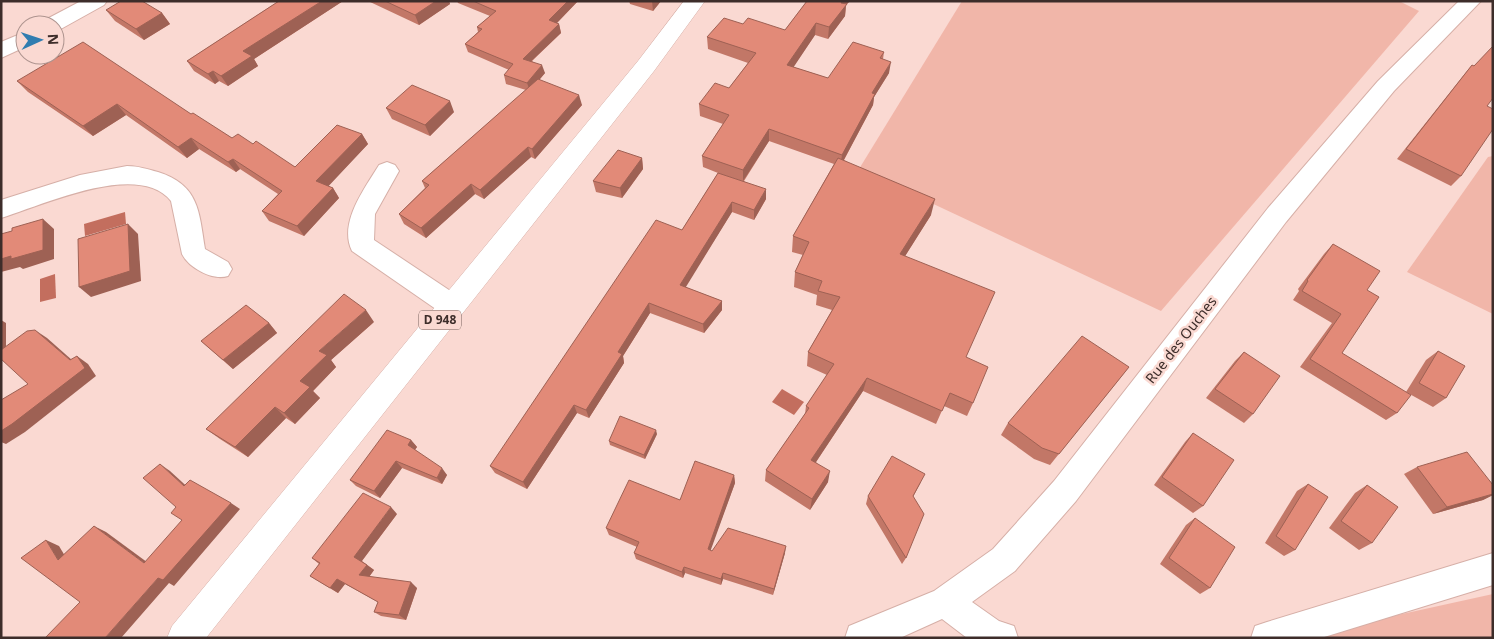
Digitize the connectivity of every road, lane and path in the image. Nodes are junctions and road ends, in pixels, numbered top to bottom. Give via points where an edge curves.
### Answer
1 (97, 1) edge
2 (695, 1) edge
3 (1470, 1) edge
4 (65, 18) edge
5 (15, 44) edge
6 (1, 51) edge
7 (387, 171) dead end
8 (1, 208) edge
9 (219, 269) dead end
10 (452, 306) junction
11 (1493, 569) edge
12 (945, 602) junction
13 (184, 638) edge
14 (861, 638) edge
15 (1002, 638) edge
16 (1267, 638) edge

1 - 4 street
2 - 10 main road, D 948
3 - 12 street, Rue des Ouches via 1386,86 1277,215 1046,512 1004,560
5 - 6 street
7 - 10 street via 363,214 361,244
8 - 9 street via 102,179 128,175 150,178 177,192 186,211 194,254
10 - 13 main road, D 948
11 - 16 street
12 - 14 street, Rue des Ouches
12 - 15 street

